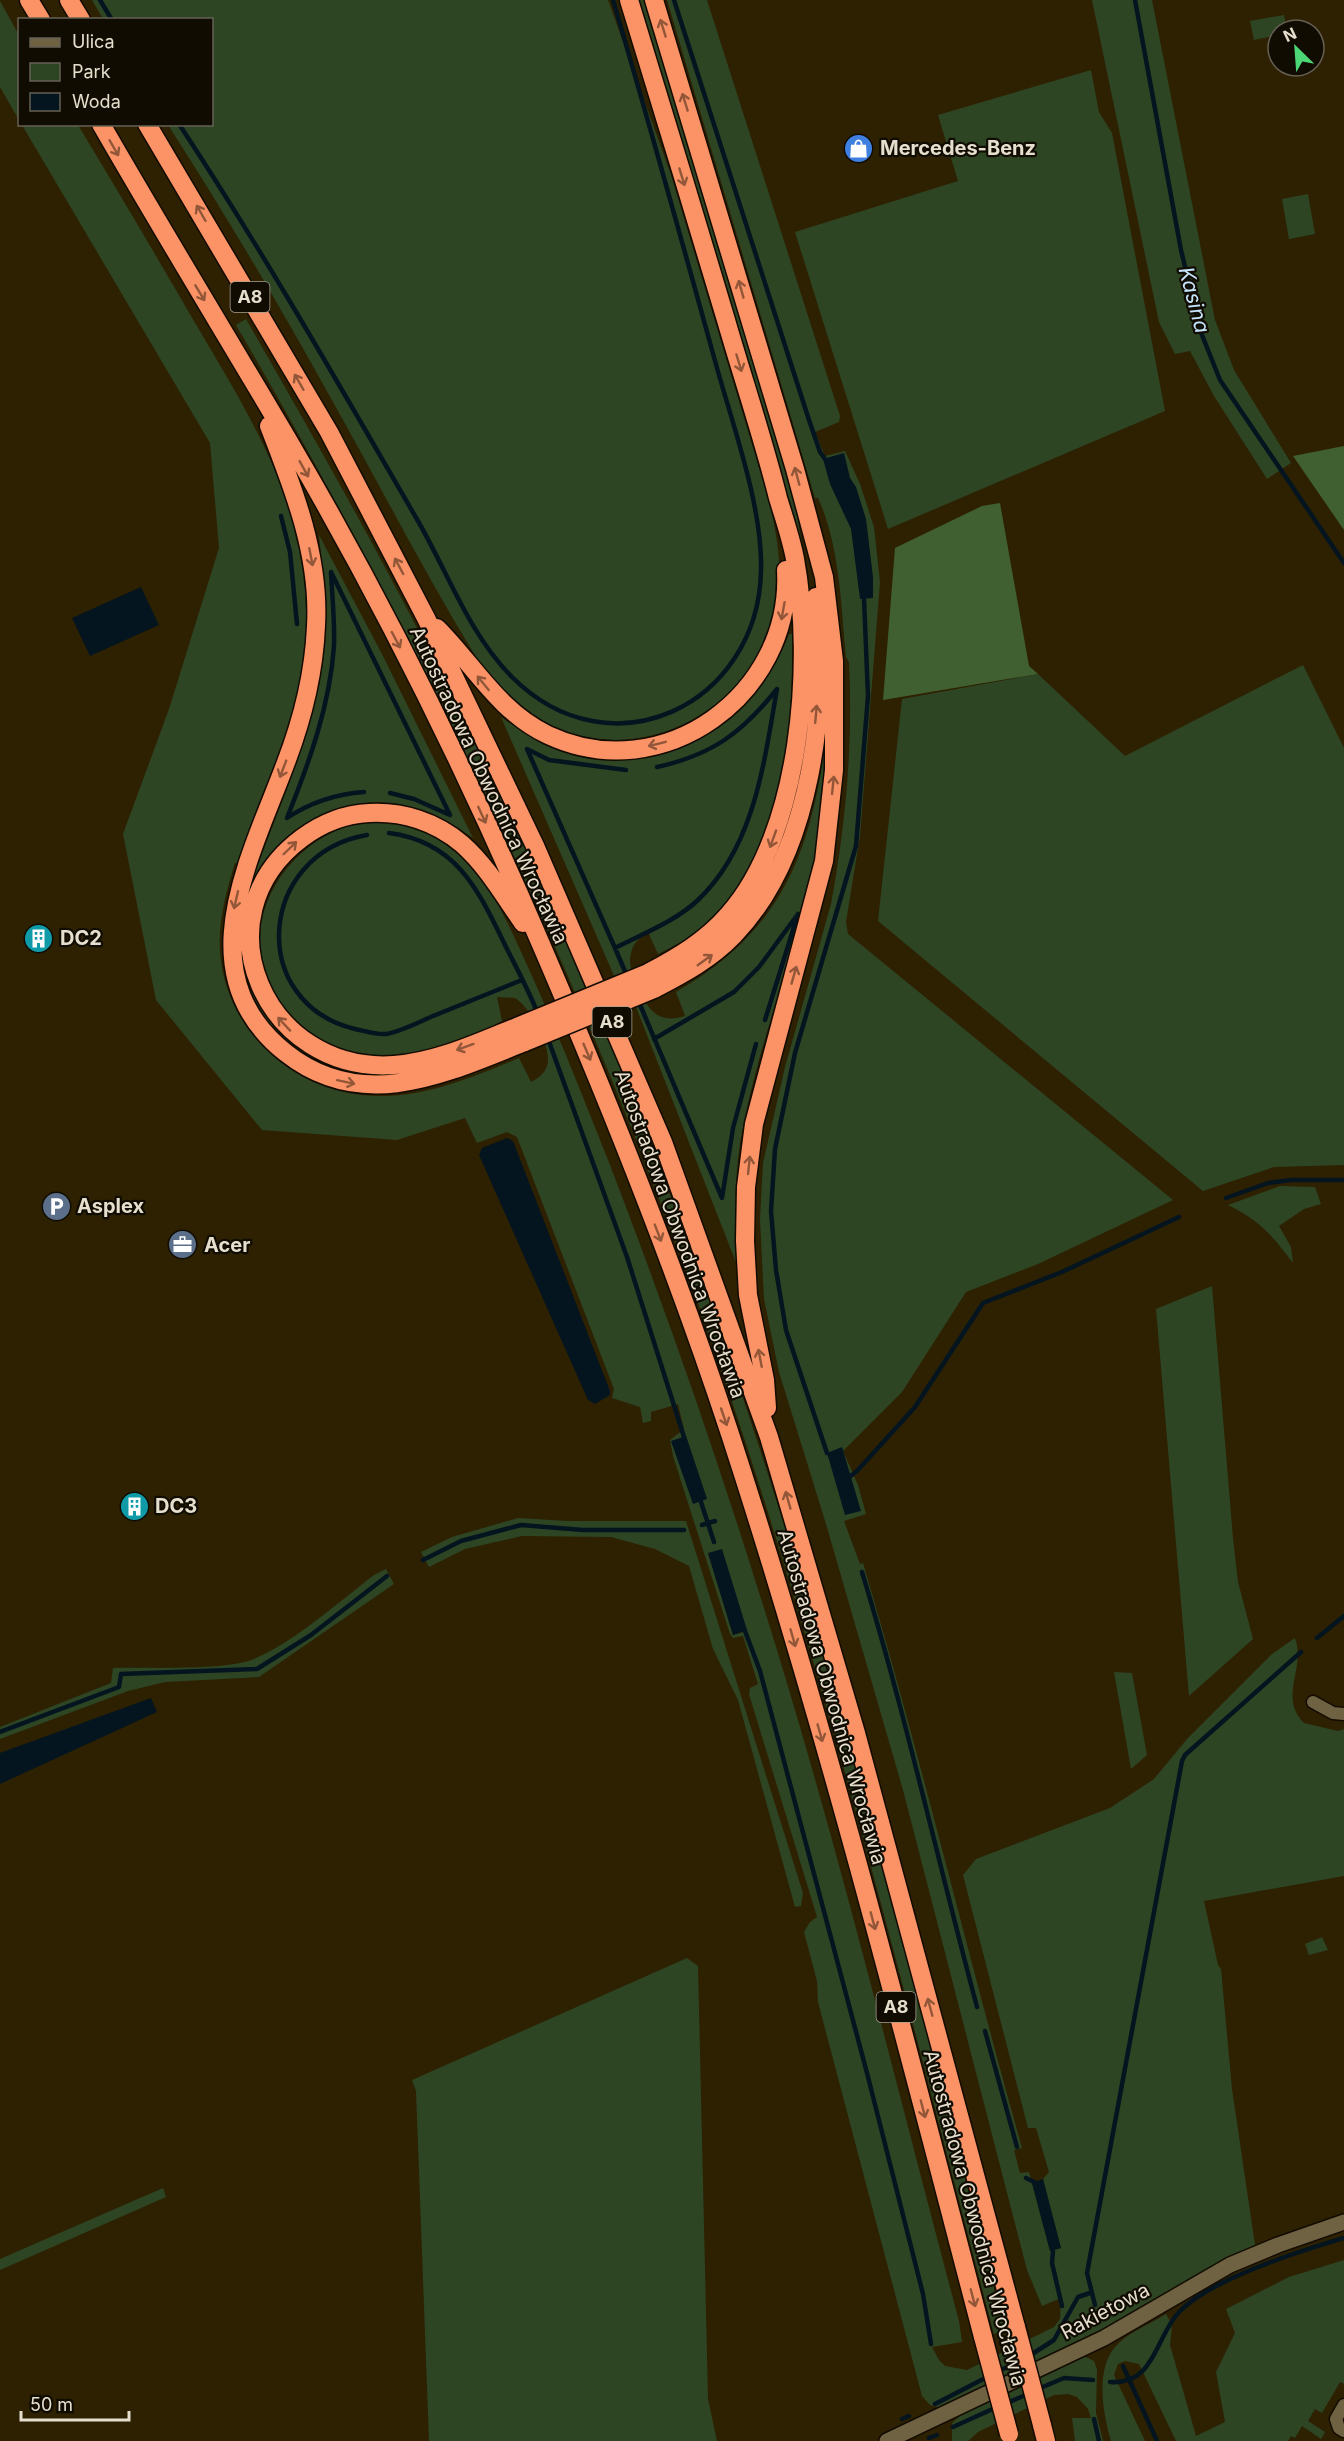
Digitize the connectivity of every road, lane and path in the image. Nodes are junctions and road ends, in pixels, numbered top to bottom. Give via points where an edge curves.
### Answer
1 (29, 0) edge
2 (69, 0) edge
3 (629, 0) edge
4 (654, 0) edge
5 (40, 18) edge
6 (80, 18) edge
7 (102, 126) edge
8 (148, 126) edge
9 (253, 382) junction
10 (782, 511) junction
11 (811, 532) junction
12 (426, 618) junction
13 (547, 960) junction
14 (651, 981) junction
15 (522, 1034) junction
16 (769, 1437) junction
17 (1313, 1702) dead end
18 (1344, 1714) edge
19 (1344, 2222) edge
20 (1344, 2406) edge
21 (1344, 2432) edge
22 (1044, 2433) edge
23 (1010, 2438) edge
24 (887, 2441) edge

1 - 5 highway
2 - 6 highway
3 -> 10 highway
11 -> 4 highway via 790,449
7 -> 9 highway, Autostradowa Obwodnica Wrocławia / A8
12 -> 8 highway, Autostradowa Obwodnica Wrocławia / A8 via 329,432
9 -> 13 highway, Autostradowa Obwodnica Wrocławia / A8 via 435,715
9 -> 15 highway via 306,530 314,570 316,627 312,674 302,713 244,869 234,910 231,950 242,995 262,1028 287,1054 309,1069 354,1083 416,1081 454,1070
10 -> 12 highway via 786,599 772,650 750,687 729,708 699,729 674,740 623,749 586,746 549,735 498,700
10 -> 14 highway via 797,575 801,677 793,760 778,826 755,878 727,916
14 -> 11 highway via 702,962 733,936 764,897 790,843 806,785 817,706 819,636
16 -> 11 highway via 765,1380 748,1295 745,1214 754,1124 818,885 833,782 834,661 828,595
12 - 16 highway, Autostradowa Obwodnica Wrocławia / A8 via 551,880 663,1142
15 -> 13 highway via 395,1065 359,1064 314,1048 278,1017 256,974 251,926 260,892 279,859 315,829 365,813 406,816 440,829 470,853
13 -> 23 highway, Autostradowa Obwodnica Wrocławia / A8, bridge via 679,1288 775,1577 852,1846
14 - 15 highway, bridge
22 -> 16 highway, Autostradowa Obwodnica Wrocławia / A8, bridge via 856,1733
17 - 18 street via 1333,1713
19 - 24 street, Rakietowa via 1230,2265 1104,2338
20 - 21 street via 1336,2418

